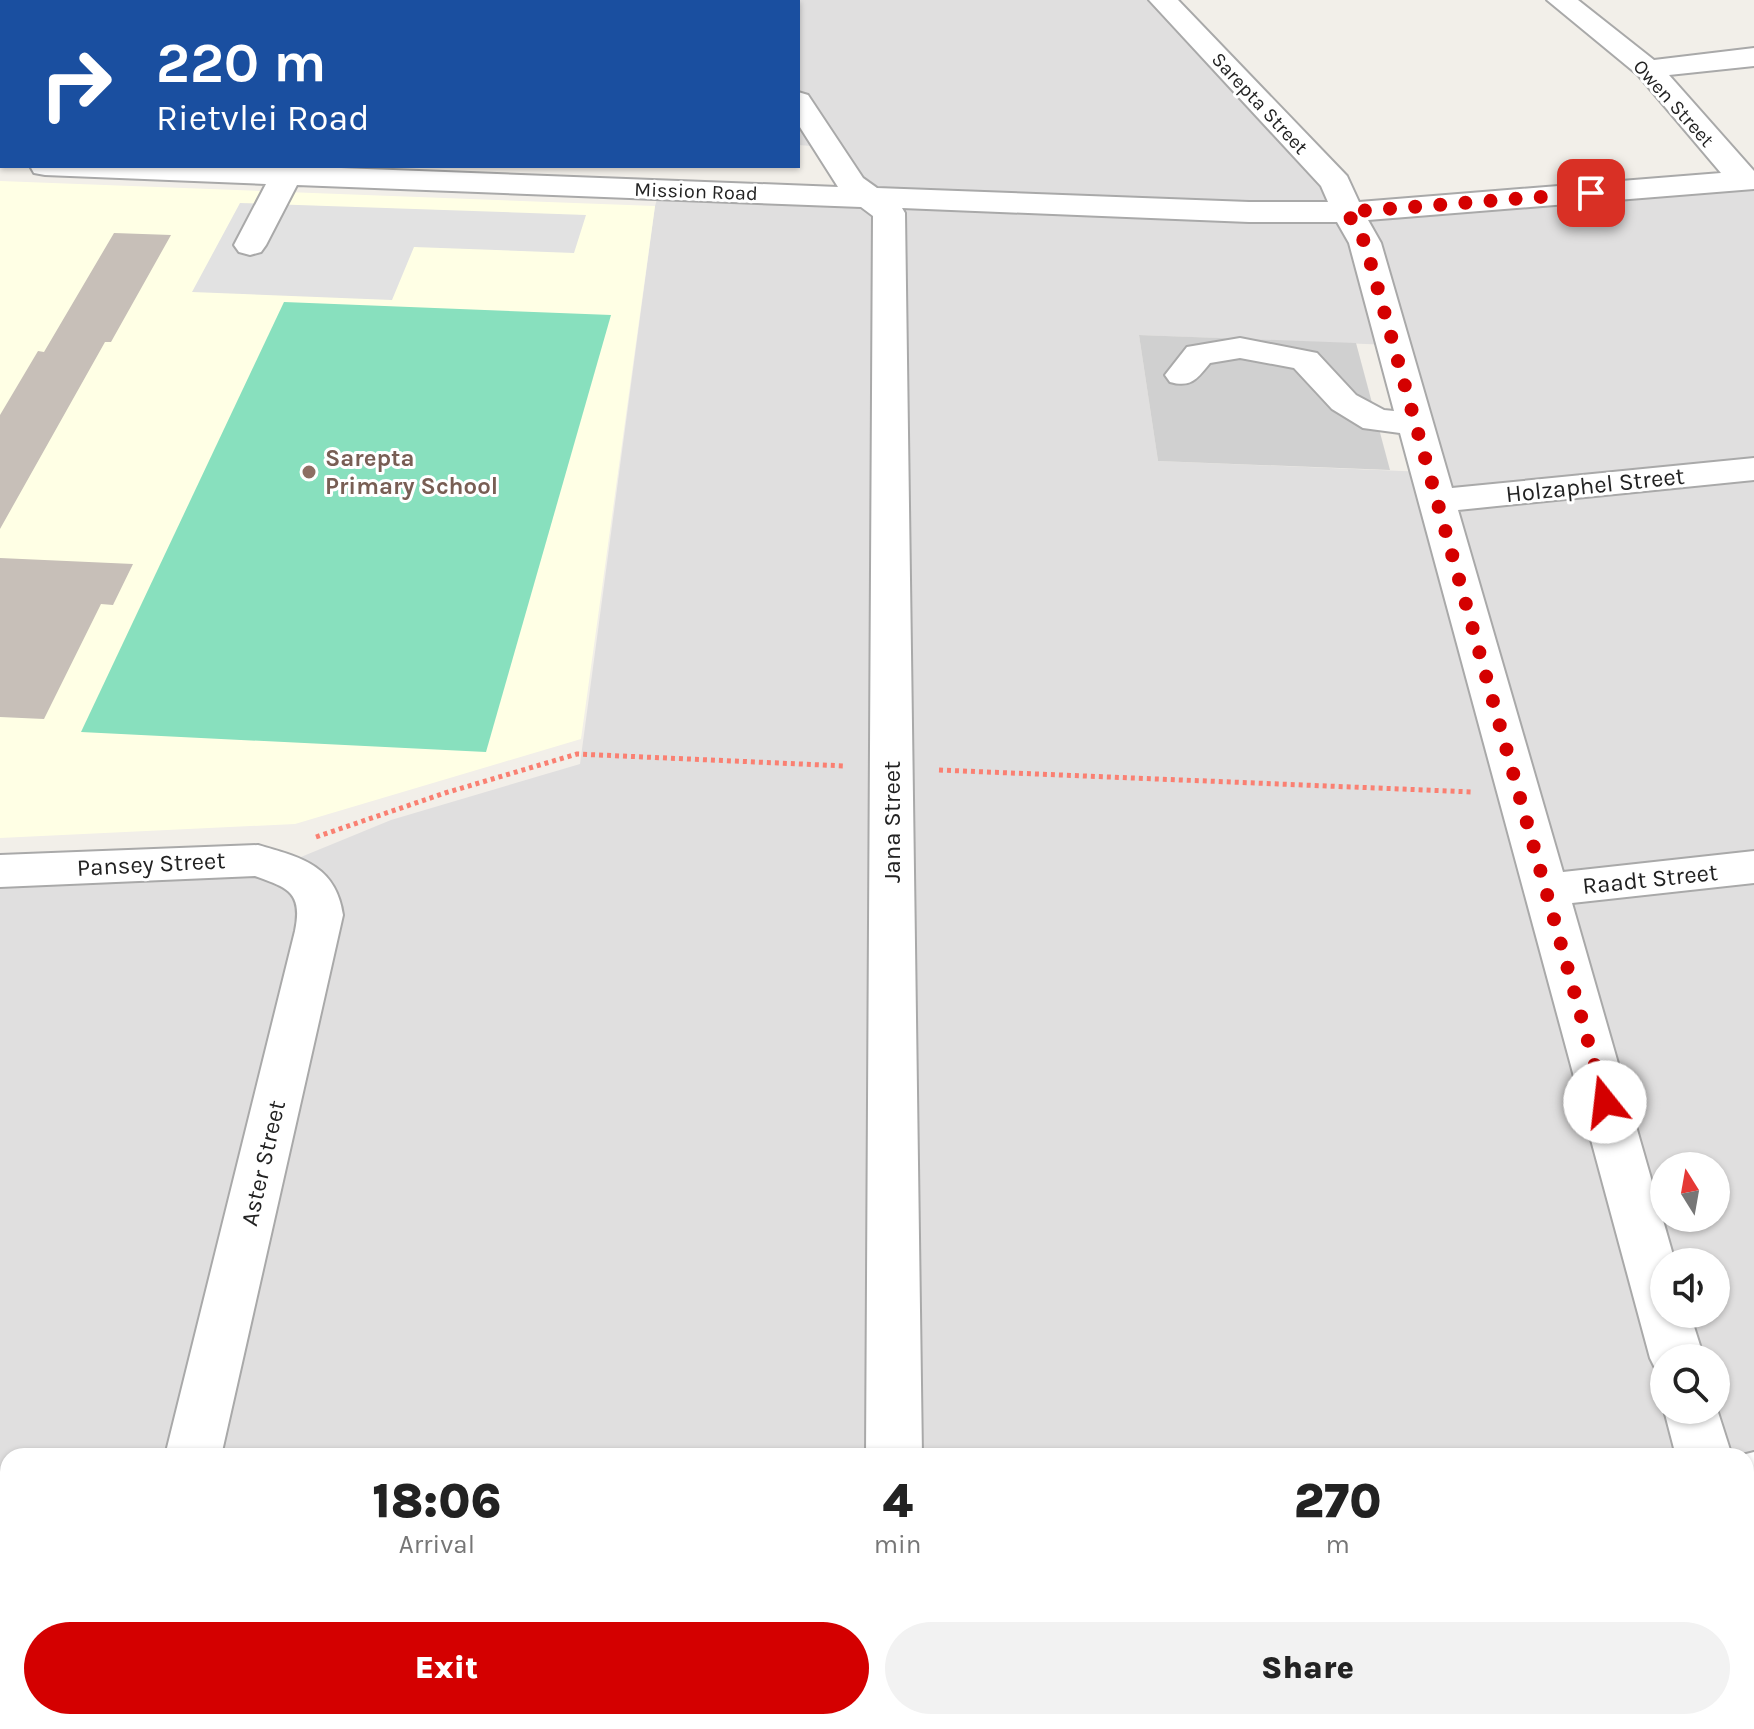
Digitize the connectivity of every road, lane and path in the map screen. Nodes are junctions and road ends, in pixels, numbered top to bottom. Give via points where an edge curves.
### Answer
1 (1163, 0) edge
2 (1561, 0) edge
3 (1754, 57) edge
4 (1648, 69) junction
5 (800, 104) edge
6 (99, 168) edge
7 (286, 175) junction
8 (1749, 180) edge
9 (869, 197) junction
10 (1347, 212) junction
11 (250, 245) dead end
12 (1182, 375) dead end
13 (1415, 423) junction
14 (1754, 469) edge
15 (1437, 501) junction
16 (1754, 867) edge
17 (0, 871) edge
18 (300, 875) joint
19 (1545, 890) junction
20 (1650, 1264) edge
21 (1695, 1424) edge
22 (195, 1448) edge
23 (894, 1448) edge
24 (1702, 1448) edge

1 - 10 street, Sarepta Street via 1336,183
2 - 4 street, Owen Street
3 - 4 street
4 - 8 street, Owen Street
5 - 9 street via 852,184
6 - 7 street, Mission Road
7 - 9 street, Mission Road
7 - 11 street
8 - 10 street, Mission Road
9 - 10 street, Mission Road
9 - 23 street, Jana Street via 889,213
10 - 13 street, Sarepta Street via 1365,243
12 - 13 street via 1199,354 1240,348 1305,360 1344,402 1376,420
13 - 15 street, Sarepta Street
14 - 15 street, Holzaphel Street
15 - 19 street, Sarepta Street
16 - 19 street, Raadt Street
17 - 18 street, Pansey Street via 249,860
18 - 22 street, Aster Street via 319,900 319,923
19 - 20 street, Sarepta Street
21 - 24 street

